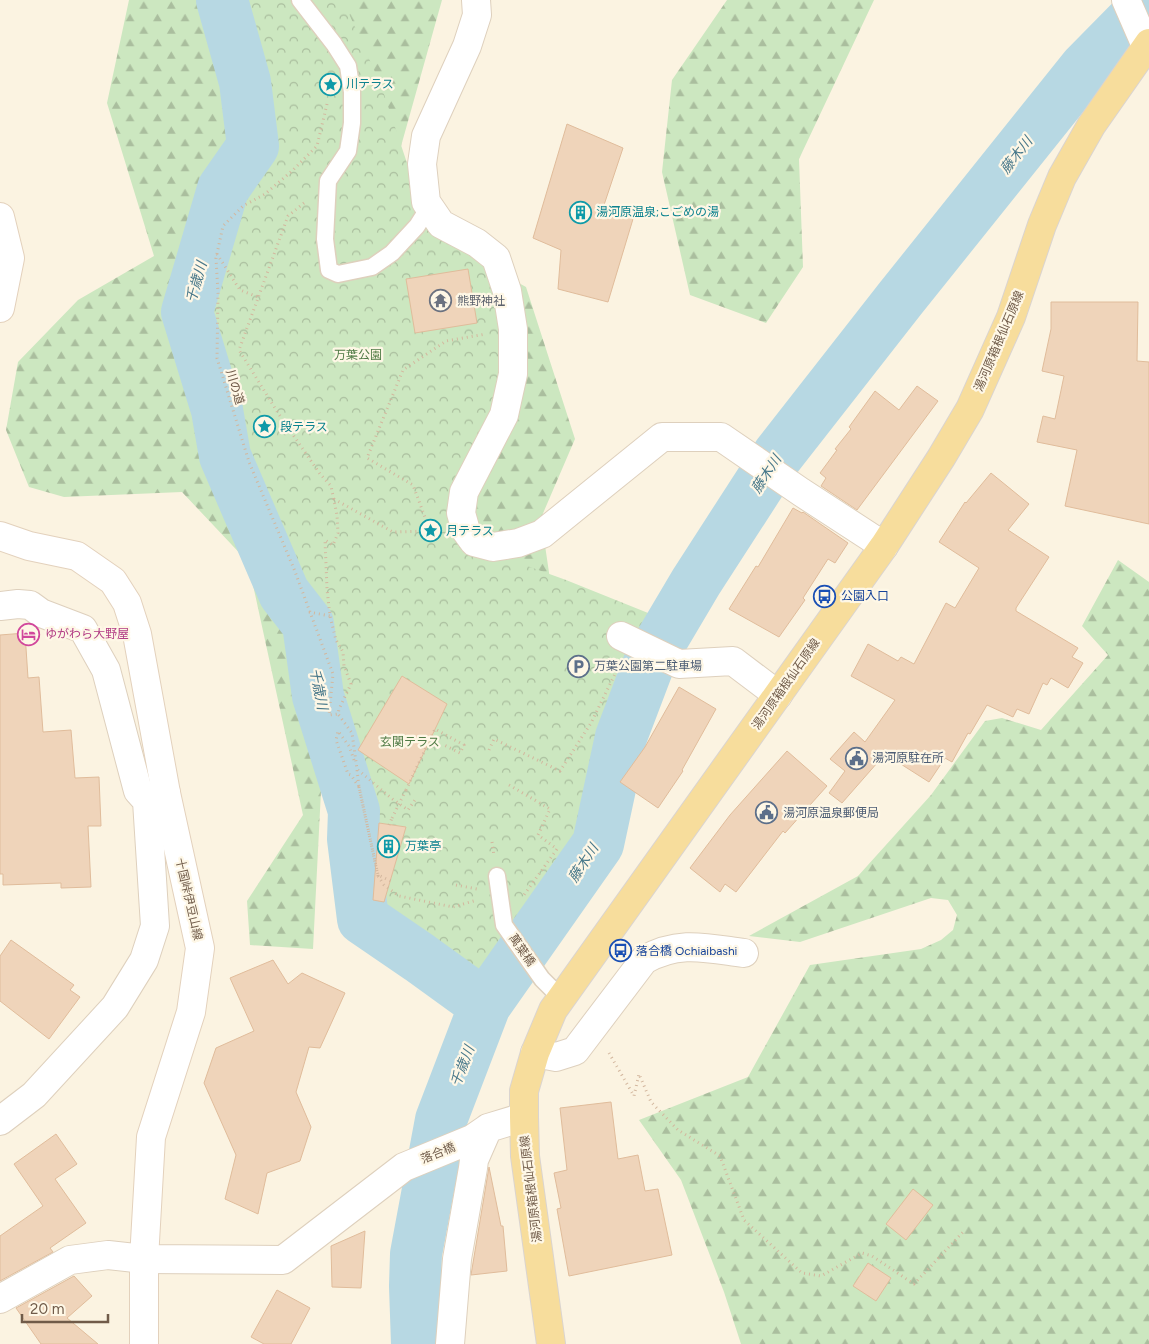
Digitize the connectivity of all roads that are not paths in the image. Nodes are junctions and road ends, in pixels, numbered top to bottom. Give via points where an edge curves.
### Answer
1 (300, 0) edge
2 (476, 0) edge
3 (1126, 0) edge
4 (1144, 38) edge
5 (429, 207) junction
6 (0, 218) edge
7 (0, 308) edge
8 (0, 536) edge
9 (884, 546) junction
10 (0, 606) edge
11 (626, 638) road end
12 (778, 695) junction
13 (156, 797) junction
14 (497, 876) dead end
15 (744, 953) dead end
16 (562, 999) junction
17 (535, 1053) junction
18 (524, 1117) junction
19 (0, 1121) edge
20 (480, 1134) junction
21 (144, 1260) junction
22 (0, 1299) edge
23 (144, 1344) edge
24 (450, 1344) edge
25 (551, 1344) edge

1 - 5 lane via 348,66 352,92 348,151 328,181 325,239 330,270 338,274 372,267 392,253 417,226
2 - 5 street via 477,15 467,46 426,136 422,164
3 - 4 street
4 - 9 main road, 湯河原箱根仙石原線 via 1062,177 1011,317 970,409
5 - 9 street via 441,224 477,243 496,258 507,291 513,329 513,374 504,415 464,492 461,512 466,531 474,542 493,547 518,543 542,534 662,437 721,437
6 - 7 street via 10,258
8 - 13 street, 十国峠伊豆山線 via 77,556 113,580 127,603 137,634
9 - 12 main road, 湯河原箱根仙石原線
10 - 13 street via 30,605 41,614 84,629 106,670 138,791
11 - 12 street via 679,664 733,661
12 - 16 main road, 湯河原箱根仙石原線
13 - 19 street via 155,926 144,960 115,1006 34,1095
13 - 21 street, 十国峠伊豆山線 via 200,948 191,1012 151,1137
14 - 16 lane, 萬葉橋 via 504,925 540,976
15 - 17 street via 691,946 656,953 644,960 576,1051 556,1057
16 - 17 main road, 湯河原箱根仙石原線 via 553,1010
17 - 18 main road, 湯河原箱根仙石原線 via 524,1091
18 - 20 street, 落合橋
18 - 25 main road, 湯河原箱根仙石原線 via 525,1156
20 - 21 street, 落合橋 via 404,1167 283,1260
20 - 24 street via 457,1259
21 - 22 street, 落合橋 via 108,1254 70,1260
21 - 23 street, 十国峠伊豆山線

